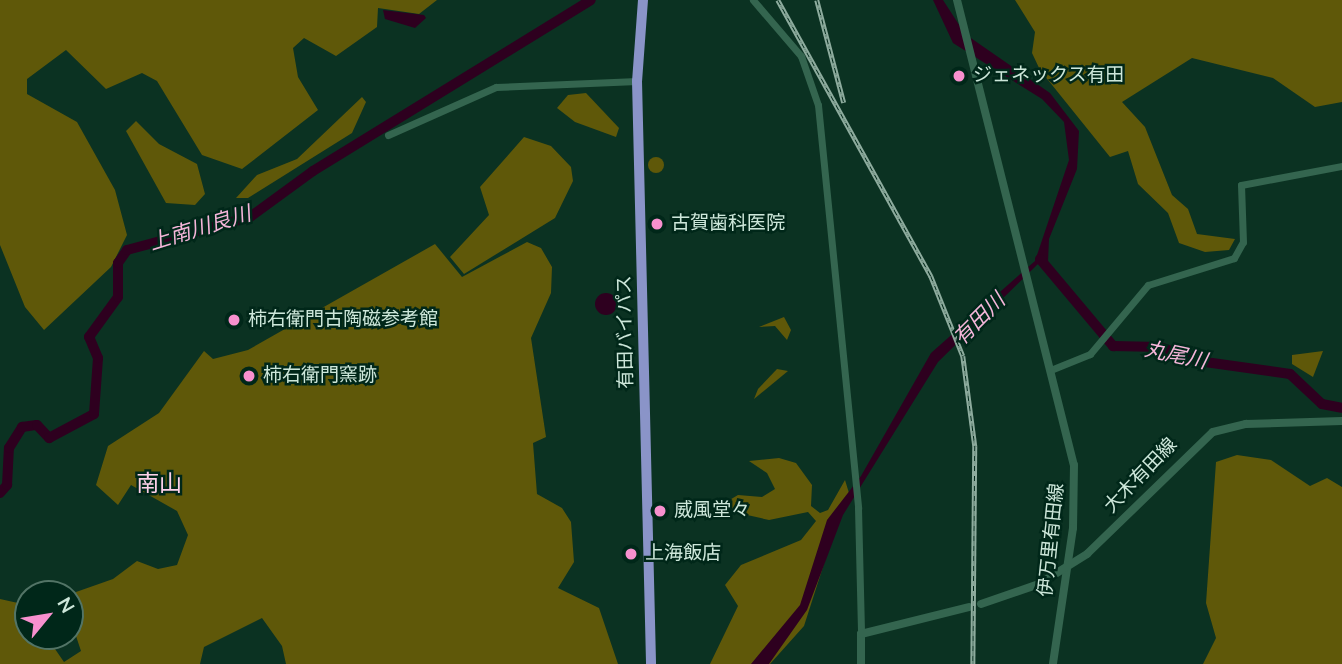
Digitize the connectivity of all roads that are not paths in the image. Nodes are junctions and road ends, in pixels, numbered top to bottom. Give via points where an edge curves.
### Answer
1 (643, 0) edge
2 (753, 0) edge
3 (957, 0) edge
4 (637, 81) junction
5 (388, 135) dead end
6 (1342, 166) edge
7 (1053, 369) junction
8 (1342, 421) edge
9 (1068, 566) junction
10 (981, 604) dead end
11 (969, 607) dead end
12 (861, 635) junction
13 (651, 664) edge
14 (861, 664) edge
15 (1053, 664) edge

1 - 4 highway, 有田バイパス
2 - 12 street via 801,56 818,105 858,508
3 - 7 main road, 伊万里有田線
4 - 5 street via 496,87
4 - 13 highway, 有田バイパス
6 - 7 street via 1241,185 1243,242 1234,258 1148,285 1090,354
7 - 9 main road, 伊万里有田線 via 1074,464
8 - 9 main road, 大木有田線 via 1247,424 1203,437
9 - 10 main road, 大木有田線 via 1039,584
9 - 15 main road, 伊万里有田線
11 - 12 main road
12 - 14 main road

